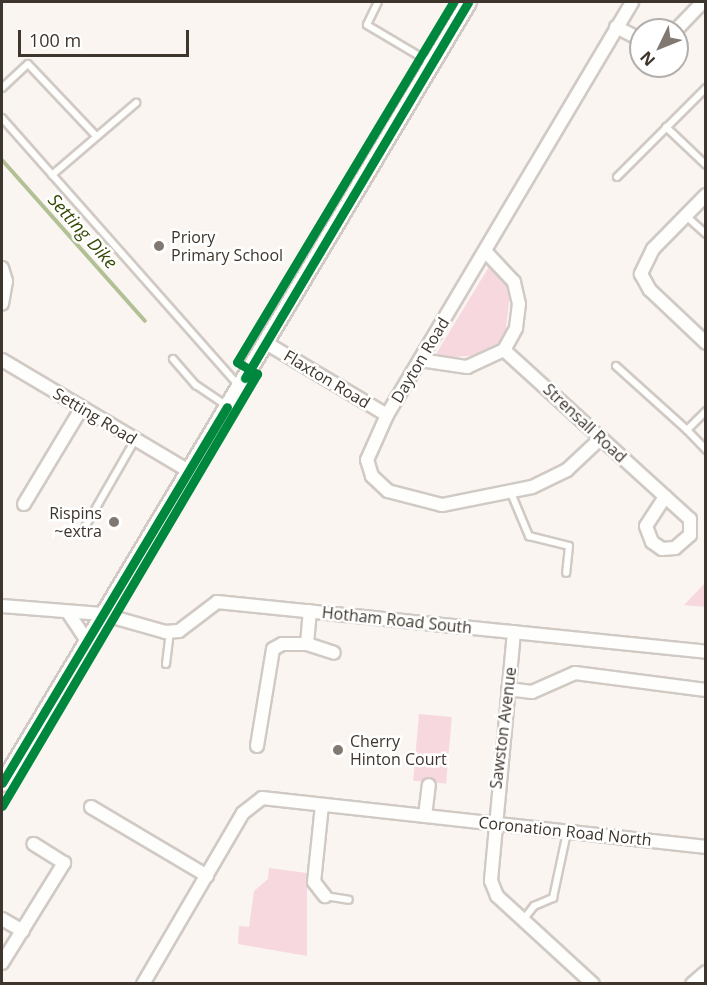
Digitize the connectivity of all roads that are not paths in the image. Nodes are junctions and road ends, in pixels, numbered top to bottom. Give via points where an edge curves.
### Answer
1 (378, 2) edge
2 (468, 2) edge
3 (632, 2) edge
4 (703, 2) edge
5 (688, 18) edge
6 (616, 27) junction
7 (629, 34) edge
8 (431, 63) junction
9 (2, 88) edge
10 (705, 88) edge
11 (136, 103) dead end
12 (2, 118) edge
13 (666, 127) junction
14 (96, 136) junction
15 (705, 165) edge
16 (52, 175) junction
17 (617, 177) dead end
18 (705, 195) edge
19 (686, 216) junction
20 (705, 234) edge
21 (484, 251) junction
22 (2, 268) edge
23 (2, 304) edge
24 (705, 343) edge
25 (266, 344) junction
26 (504, 350) junction
27 (173, 359) dead end
28 (2, 360) edge
29 (420, 360) junction
30 (616, 366) dead end
31 (240, 386) junction
32 (227, 406) junction
33 (81, 409) junction
34 (705, 411) edge
35 (387, 415) junction
36 (687, 430) junction
37 (601, 438) junction
38 (135, 440) junction
39 (705, 450) edge
40 (189, 471) junction
41 (511, 493) junction
42 (665, 497) dead end
43 (24, 504) dead end
44 (85, 527) dead end
45 (566, 573) dead end
46 (2, 606) edge
47 (310, 611) junction
48 (69, 614) junction
49 (102, 614) junction
50 (170, 632) junction
51 (514, 632) junction
52 (86, 639) junction
53 (308, 644) junction
54 (705, 652) edge
55 (334, 653) dead end
56 (166, 664) dead end
57 (508, 689) junction
58 (705, 690) edge
59 (257, 746) dead end
60 (2, 783) edge
61 (429, 785) dead end
62 (322, 805) junction
63 (91, 807) dead end
64 (425, 816) junction
65 (493, 824) junction
66 (567, 832) junction
67 (33, 844) dead end
68 (704, 847) edge
69 (207, 876) junction
70 (326, 896) joint
71 (349, 900) dead end
72 (2, 919) edge
73 (523, 921) junction
74 (23, 932) junction
75 (2, 963) edge
76 (705, 972) edge
77 (143, 984) edge
78 (593, 984) edge
79 (692, 984) edge

1 - 8 lane via 368,25
2 - 8 street
3 - 6 street, Dayton Road
4 - 5 street
6 - 7 street
6 - 21 street, Dayton Road
8 - 25 street
9 - 14 lane via 28,64
10 - 13 lane
11 - 14 lane
12 - 16 lane
13 - 15 lane
13 - 17 lane
14 - 16 lane
16 - 31 lane
18 - 19 street
19 - 20 lane
19 - 24 street via 653,249 641,274 650,290
21 - 26 street via 514,282 519,304
21 - 29 street, Dayton Road
22 - 23 street via 6,282
25 - 31 street
25 - 35 street, Flaxton Road
26 - 29 street via 467,367
26 - 37 street, Strensall Road
27 - 32 lane via 196,385
28 - 33 street, Setting Road
29 - 35 street, Dayton Road
30 - 36 lane
31 - 32 street
32 - 40 street
33 - 38 street, Setting Road
33 - 43 street
34 - 36 lane
35 - 41 street, Dayton Road via 367,460 388,491 442,505
36 - 39 lane
37 - 41 street, Dayton Road via 567,470
37 - 42 street, Strensall Road
38 - 40 street, Setting Road
38 - 44 lane
40 - 49 street
41 - 45 lane via 529,536 569,546
46 - 48 street
47 - 50 street, Hotham Road South via 217,603 198,620
47 - 51 street, Hotham Road South
47 - 53 street
48 - 49 street
48 - 52 street
49 - 50 street via 130,626
49 - 52 street
50 - 56 lane
51 - 54 street, Hotham Road South
51 - 57 street, Sawston Avenue
52 - 60 street
53 - 55 street
53 - 59 street via 282,644 268,659
57 - 58 street via 532,692 575,673
57 - 65 street, Sawston Avenue
61 - 64 street
62 - 64 street, Coronation Road North
62 - 69 street, Coronation Road North via 262,798 252,804
62 - 70 street via 315,882
63 - 69 street
64 - 65 street, Coronation Road North
65 - 66 street, Coronation Road North
65 - 73 street, Sawston Avenue via 491,881 496,896
66 - 68 street, Coronation Road North
66 - 73 lane via 553,898 534,906
67 - 74 street via 64,863
69 - 77 street, Coronation Road North
70 - 71 lane
72 - 74 street
73 - 78 street, Sawston Avenue
74 - 75 street
76 - 79 street

